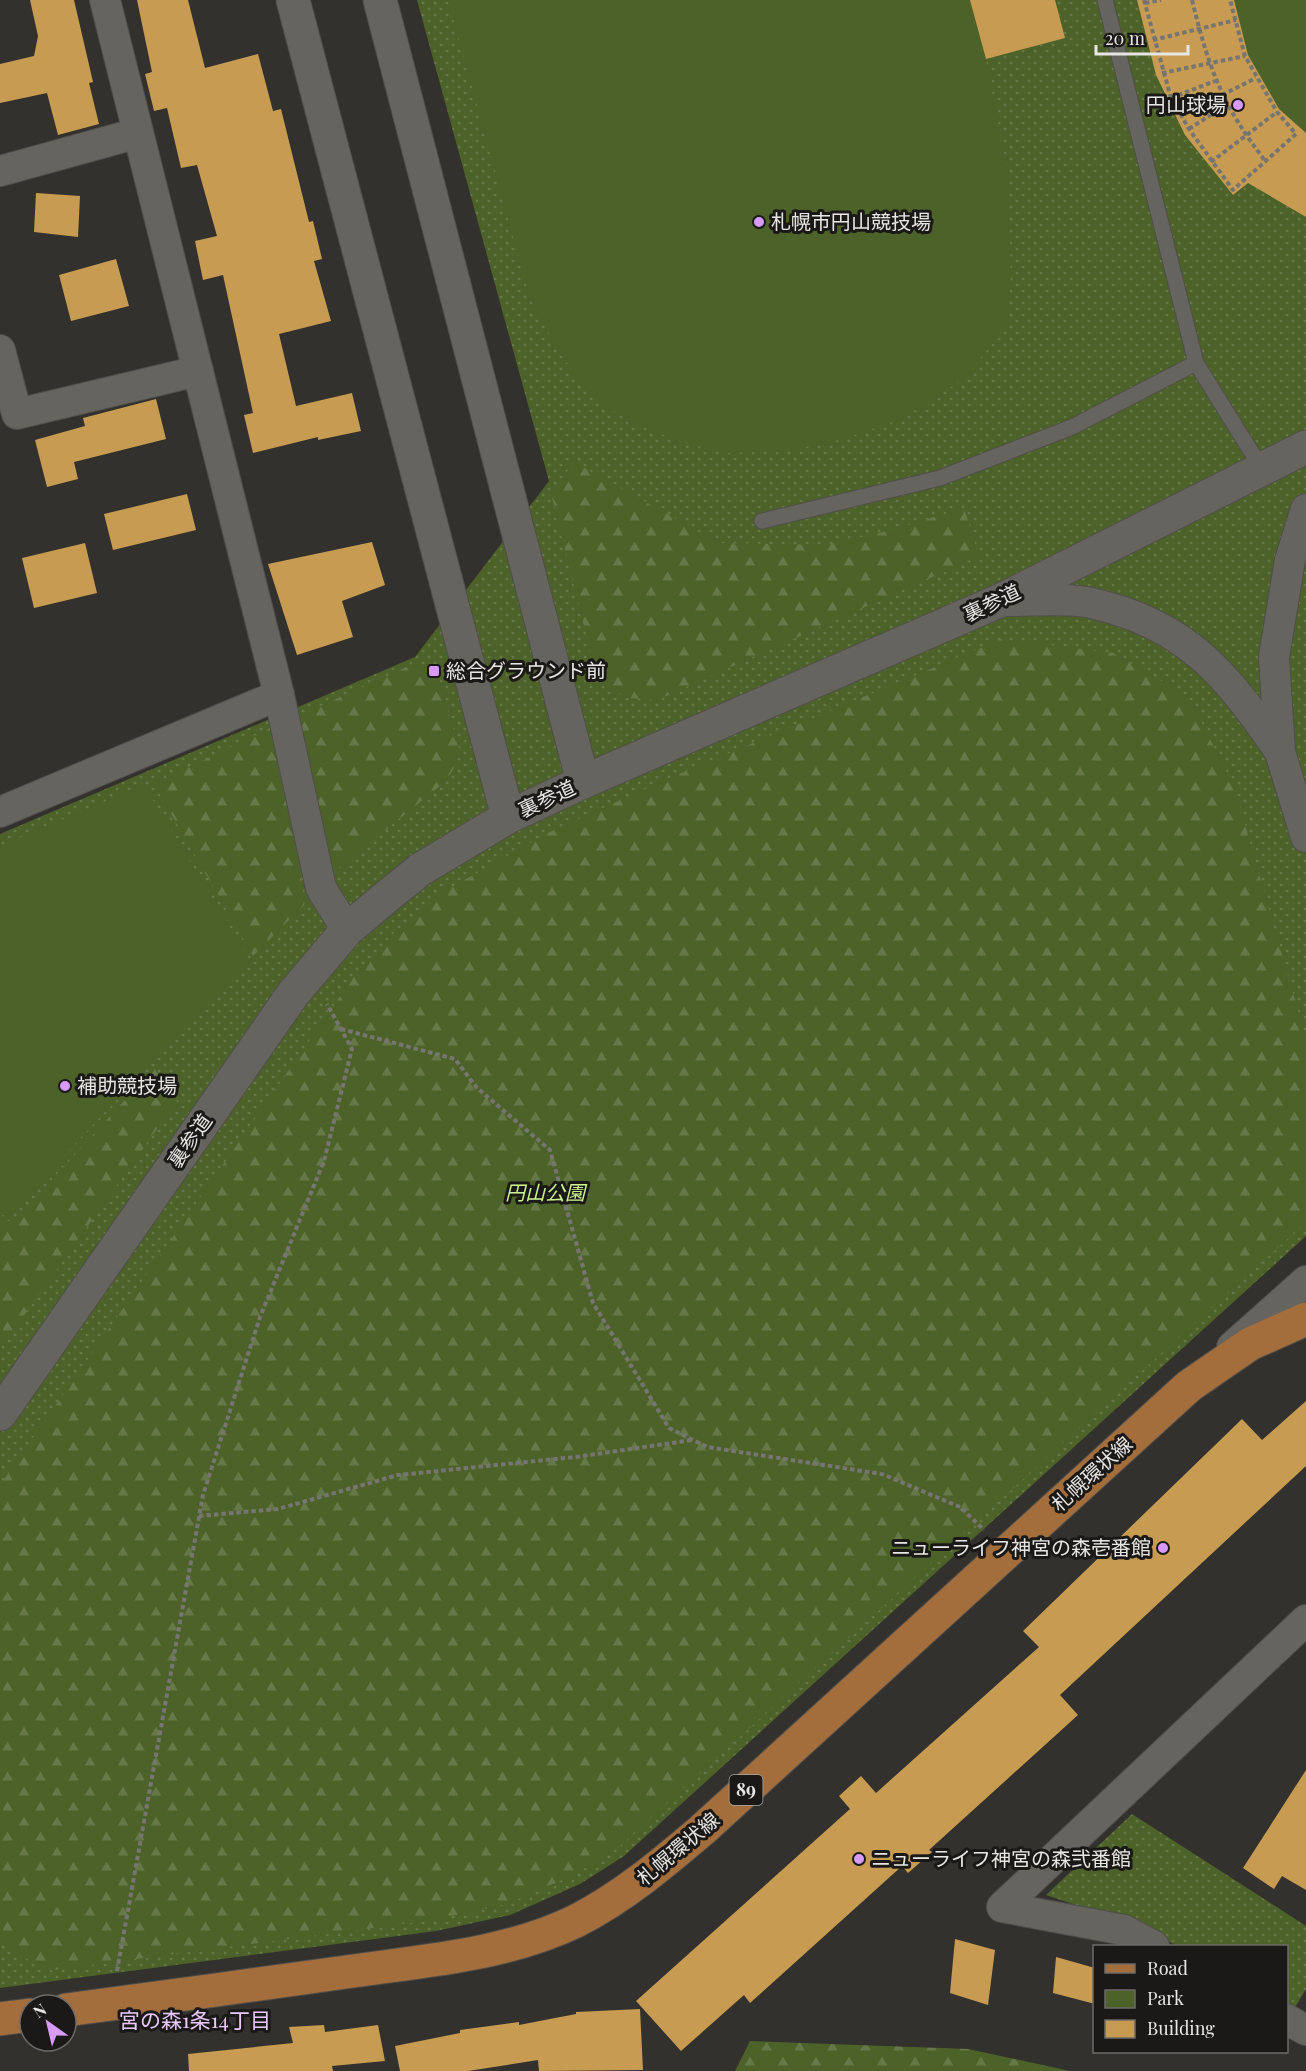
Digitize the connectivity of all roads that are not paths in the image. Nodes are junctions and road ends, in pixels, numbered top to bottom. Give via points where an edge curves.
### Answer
1 (105, 0) edge
2 (293, 0) edge
3 (380, 0) edge
4 (1105, 0) edge
5 (138, 133) junction
6 (1, 166) edge
7 (0, 350) edge
8 (1196, 363) junction
9 (198, 371) junction
10 (1306, 447) edge
11 (1262, 469) junction
12 (1306, 509) edge
13 (762, 520) dead end
14 (999, 601) junction
15 (279, 695) junction
16 (1280, 752) junction
17 (583, 782) junction
18 (0, 812) edge
19 (508, 817) junction
20 (1306, 837) edge
21 (348, 930) junction
22 (1306, 1281) edge
23 (1306, 1320) edge
24 (1189, 1386) junction
25 (0, 1414) edge
26 (1306, 1620) edge
27 (1150, 1945) edge
28 (78, 2008) edge
29 (18, 2017) edge
30 (0, 2019) edge
31 (1288, 2020) edge
32 (1306, 2030) edge

1 - 5 street
2 - 19 street
3 - 17 street
4 - 8 lane
5 - 6 street
5 - 9 street
7 - 9 street via 17,414
8 - 11 lane
8 - 13 lane via 1072,427 940,478
9 - 15 street
10 - 11 street, 裏参道
11 - 14 street, 裏参道
12 - 16 street via 1290,560 1274,657
14 - 16 street via 1089,602 1149,621 1202,654 1240,694
14 - 17 street, 裏参道
15 - 18 street
15 - 21 street via 321,888
16 - 20 street
17 - 19 street, 裏参道
19 - 21 street, 裏参道 via 421,869
21 - 25 street, 裏参道 via 286,1004
22 - 24 street
23 - 24 main road, 札幌環状線 / 89 via 1251,1344
24 - 28 main road, 札幌環状線 / 89 via 702,1830 645,1878 575,1922 469,1955
26 - 27 street via 1002,1906 1124,1930
29 - 30 main road
31 - 32 street

